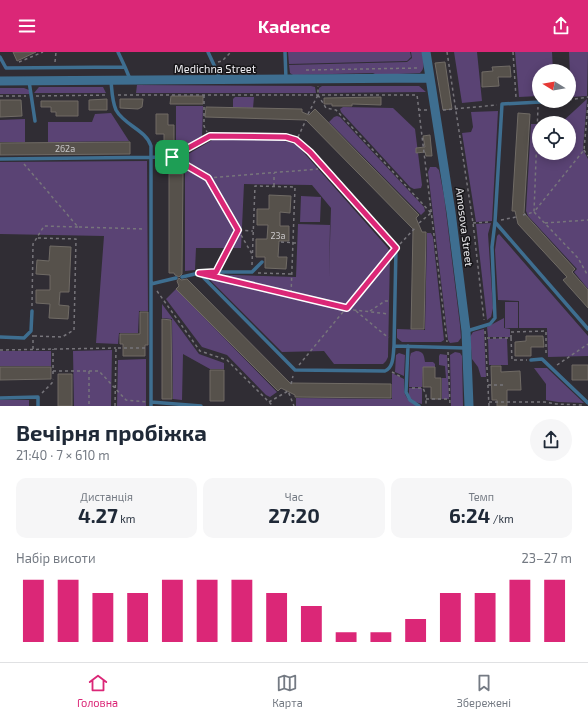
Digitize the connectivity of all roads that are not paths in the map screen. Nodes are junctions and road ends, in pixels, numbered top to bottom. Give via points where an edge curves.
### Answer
1 (118, 52) edge
2 (208, 52) edge
3 (285, 52) edge
4 (426, 52) edge
5 (0, 57) edge
6 (125, 67) junction
7 (430, 78) junction
8 (286, 79) junction
9 (111, 80) junction
10 (131, 80) junction
11 (221, 80) junction
12 (0, 81) edge
13 (29, 81) junction
14 (532, 102) edge
15 (35, 121) dead end
16 (151, 157) junction
17 (0, 159) edge
18 (495, 222) junction
19 (262, 262) dead end
20 (199, 273) junction
21 (182, 277) dead end
22 (176, 278) dead end
23 (151, 284) junction
24 (32, 311) road end
25 (588, 329) edge
26 (466, 331) junction
27 (0, 338) edge
28 (394, 346) junction
29 (408, 346) junction
30 (466, 348) junction
31 (531, 360) road end
32 (0, 398) edge
33 (151, 404) edge
34 (588, 404) edge
35 (38, 406) edge
36 (201, 406) edge
37 (419, 406) edge
38 (470, 406) edge

1 - 6 lane
2 - 11 lane
3 - 8 lane
4 - 7 street, Amosova Street
5 - 6 lane via 6,68
6 - 10 lane
7 - 8 street, Medichna Street
7 - 26 street, Amosova Street
8 - 11 street, Medichna Street
9 - 10 street, Medichna Street
9 - 13 street, Medichna Street
9 - 16 lane via 114,105 120,116 148,139
10 - 11 street, Medichna Street
12 - 13 street, Medichna Street
13 - 15 lane
14 - 18 lane via 502,104
16 - 17 lane
16 - 23 lane
16 - 28 lane via 172,157 210,136 280,136 296,140 396,248
18 - 25 lane
18 - 26 lane via 492,247 495,318 490,324
19 - 20 lane via 252,272
20 - 21 lane
20 - 28 lane via 295,370 388,370 392,364
22 - 23 lane
23 - 33 lane
24 - 27 lane via 31,331 24,338
26 - 30 street, Amosova Street
28 - 29 lane
29 - 30 lane
29 - 37 lane via 407,394 410,400
30 - 38 street, Amosova Street
31 - 34 lane via 542,360 547,363
32 - 35 lane via 38,397
33 - 36 lane

